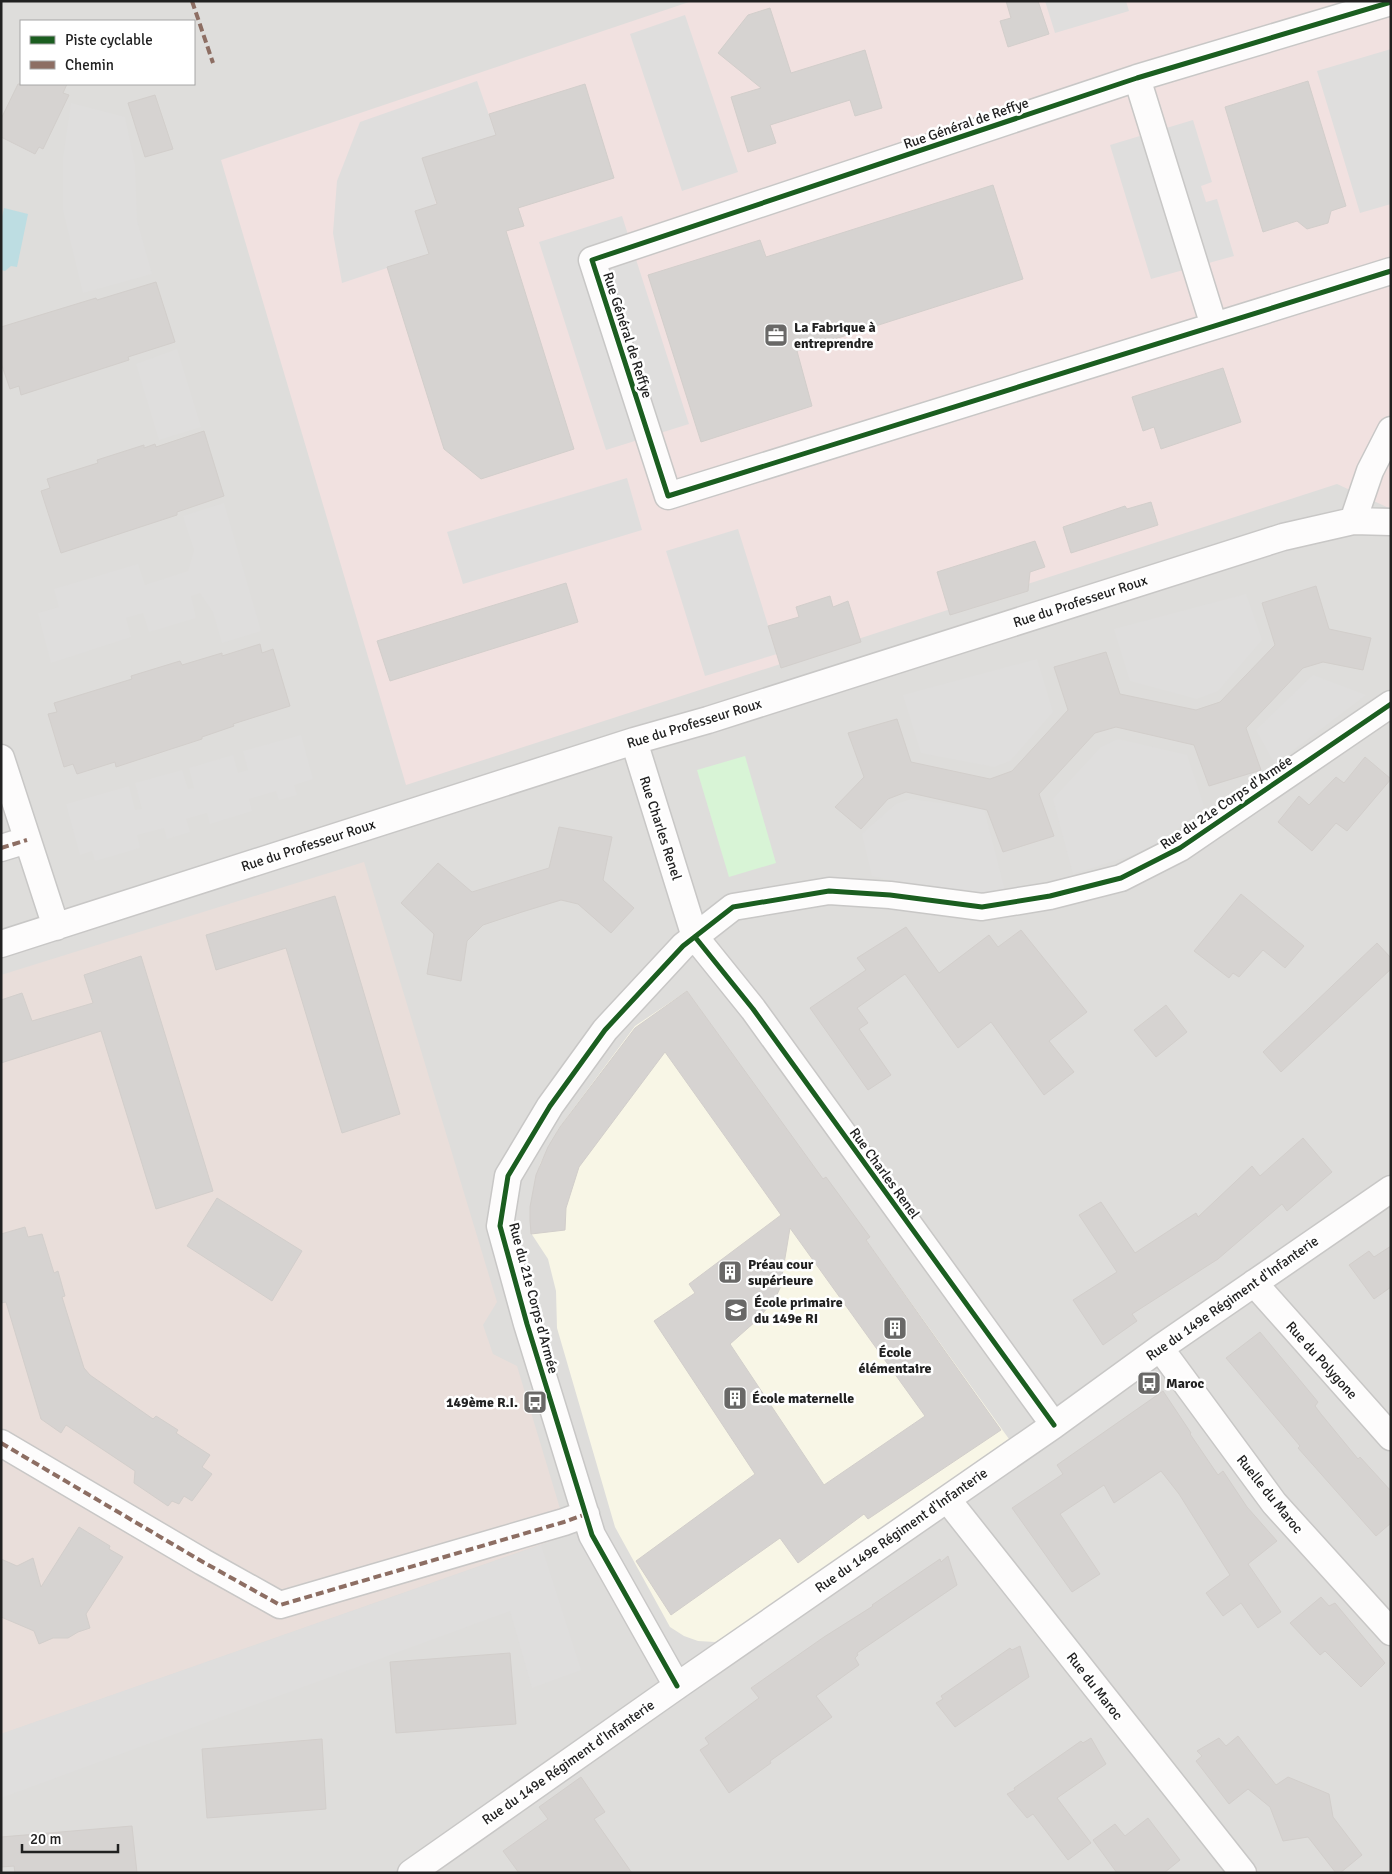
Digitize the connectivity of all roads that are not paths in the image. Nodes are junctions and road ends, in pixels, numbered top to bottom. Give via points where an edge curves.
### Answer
1 (1391, 2) edge
2 (1137, 78) junction
3 (1391, 270) edge
4 (1214, 326) junction
5 (1391, 430) edge
6 (1353, 521) junction
7 (1391, 522) edge
8 (1391, 704) edge
9 (634, 742) junction
10 (1, 758) edge
11 (27, 840) junction
12 (1, 848) edge
13 (56, 927) junction
14 (695, 937) junction
15 (1, 944) edge
16 (1391, 1189) edge
17 (1254, 1283) junction
18 (1160, 1348) junction
19 (1054, 1425) junction
20 (1391, 1437) edge
21 (1, 1443) edge
22 (946, 1499) junction
23 (586, 1514) junction
24 (1391, 1632) edge
25 (677, 1686) junction
26 (442, 1864) edge
27 (412, 1873) edge
28 (1243, 1873) edge

1 - 2 street, Rue Général de Reffye
2 - 4 street
2 - 4 street, Rue Général de Reffye via 592,260 668,496
3 - 4 street, Rue Général de Reffye
5 - 6 street via 1370,471
6 - 7 street, Rue du Professeur Roux
6 - 9 street, Rue du Professeur Roux via 1283,537
8 - 14 street, Rue du 21e Corps d'Armée via 1180,848 1121,878 1050,896 982,907 829,891 733,907
9 - 13 street, Rue du Professeur Roux
9 - 14 street, Rue Charles Renel
10 - 11 street
11 - 12 street
11 - 13 street
13 - 15 street, Rue du Professeur Roux
14 - 19 street, Rue Charles Renel via 753,1009
14 - 23 street, Rue du 21e Corps d'Armée via 605,1030 550,1106 508,1176 500,1226
16 - 17 street, Rue du 149e Régiment d'Infanterie
17 - 18 street, Rue du 149e Régiment d'Infanterie
17 - 20 street, Rue du Polygone
18 - 19 street, Rue du 149e Régiment d'Infanterie
18 - 24 street, Ruelle du Maroc via 1274,1502
19 - 22 street, Rue du 149e Régiment d'Infanterie
21 - 23 street via 280,1605
22 - 25 street, Rue du 149e Régiment d'Infanterie
22 - 28 street, Rue du Maroc
23 - 25 street, Rue du 21e Corps d'Armée via 592,1535
25 - 26 street, Rue du 149e Régiment d'Infanterie
26 - 27 street, Rue du 149e Régiment d'Infanterie

